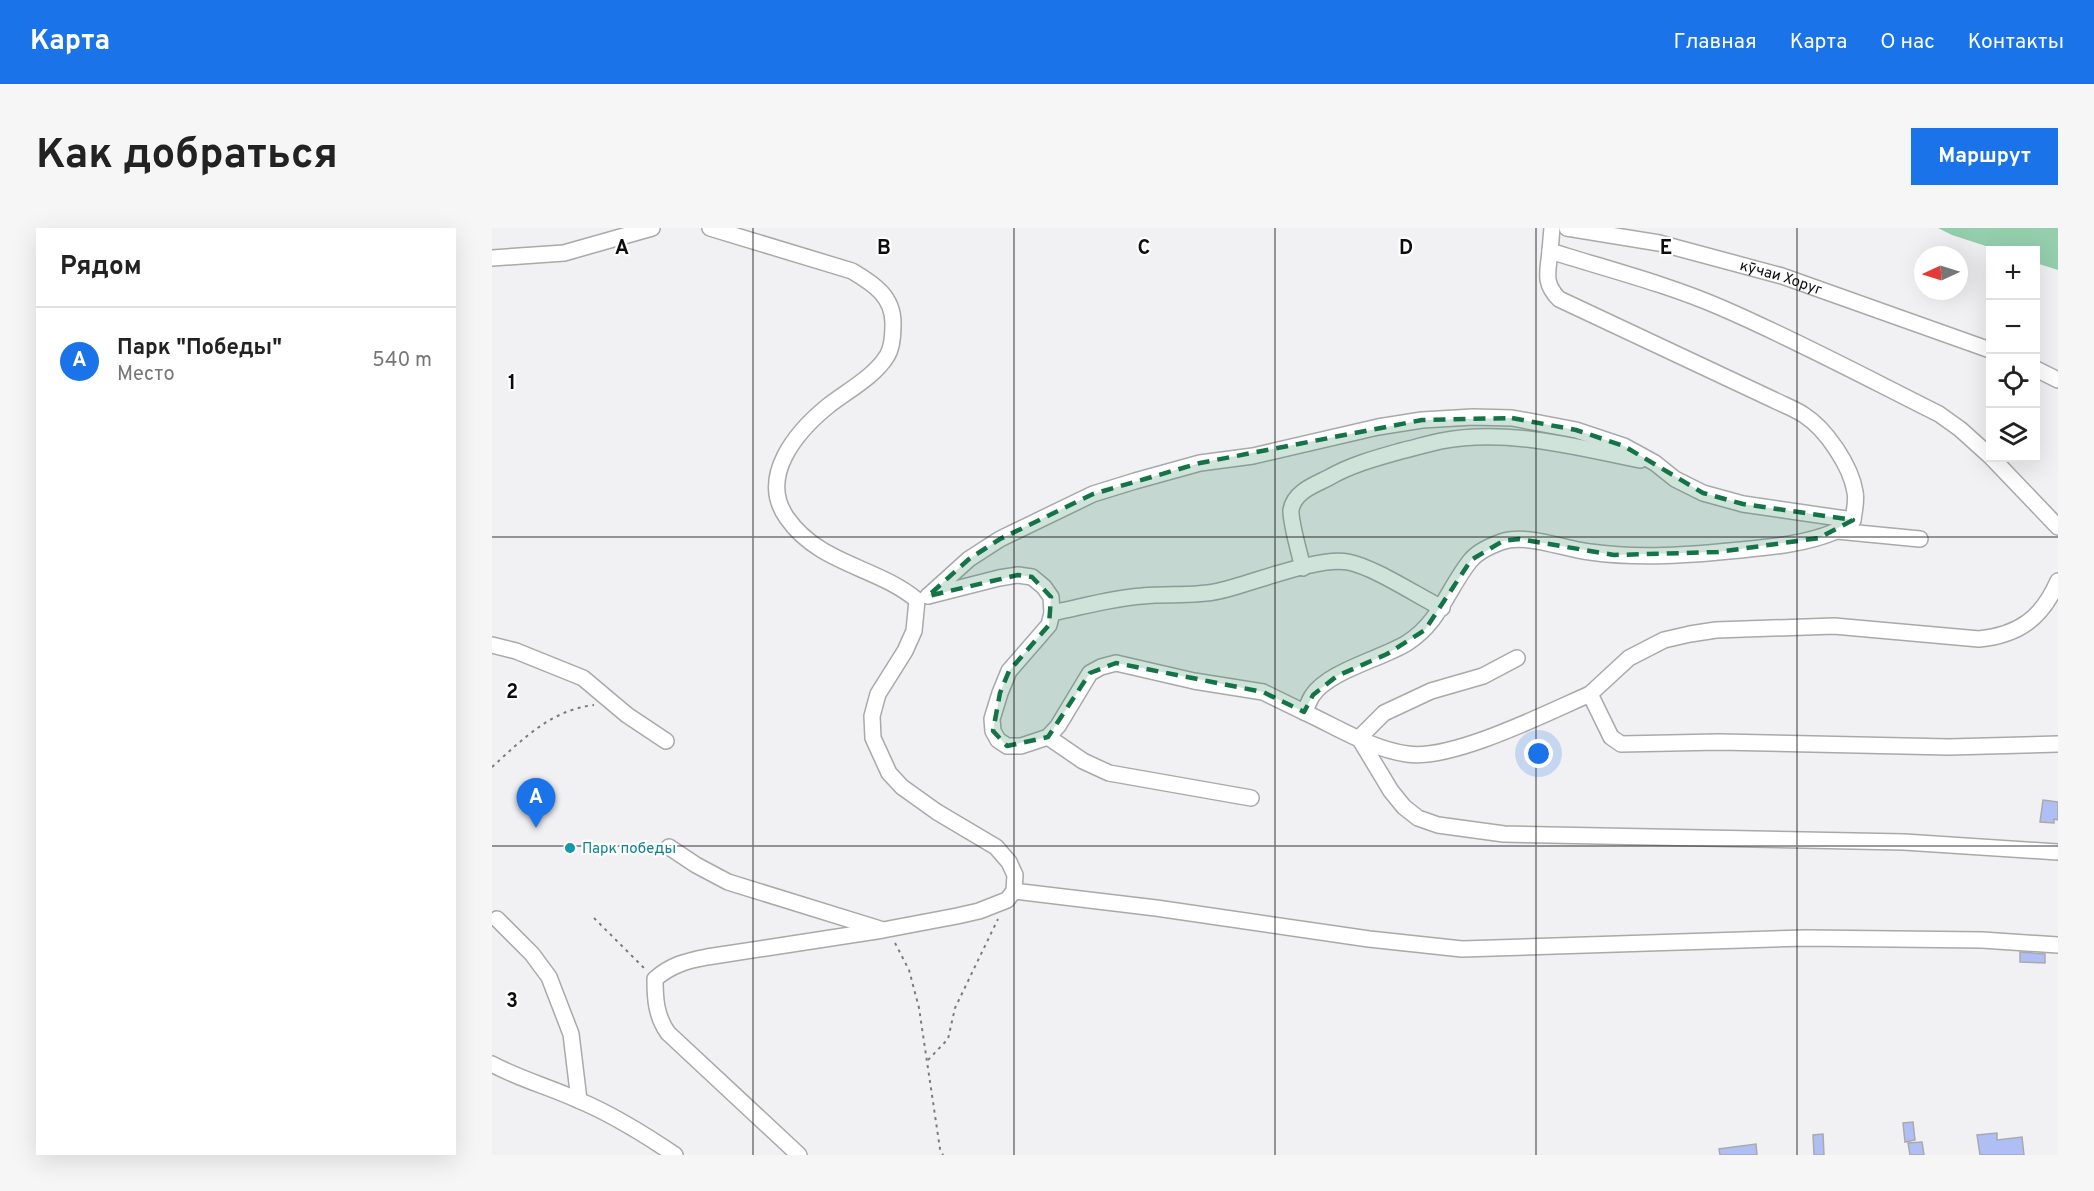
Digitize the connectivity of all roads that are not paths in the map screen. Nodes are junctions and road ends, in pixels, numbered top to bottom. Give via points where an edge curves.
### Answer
1 (652, 228) edge
2 (710, 228) edge
3 (1552, 228) edge
4 (1567, 228) edge
5 (1550, 251) junction
6 (492, 258) edge
7 (1986, 349) edge
8 (2040, 371) edge
9 (2058, 380) edge
10 (1986, 452) edge
11 (1996, 462) edge
12 (1655, 463) junction
13 (1853, 520) junction
14 (2058, 527) edge
15 (1837, 531) junction
16 (1920, 539) dead end
17 (1303, 568) junction
18 (2058, 581) edge
19 (922, 598) junction
20 (1442, 608) junction
21 (1052, 613) junction
22 (492, 645) edge
23 (1517, 658) dead end
24 (1590, 694) junction
25 (1304, 712) junction
26 (1048, 737) junction
27 (1359, 738) junction
28 (666, 741) dead end
29 (2058, 744) edge
30 (1251, 798) dead end
31 (669, 847) dead end
32 (2058, 852) edge
33 (1011, 896) junction
34 (498, 919) dead end
35 (883, 930) junction
36 (2058, 945) edge
37 (492, 1064) edge
38 (579, 1100) junction
39 (675, 1155) edge
40 (799, 1155) edge

1 - 6 street via 564,253
2 - 19 street via 852,271 884,294 893,314 889,354 876,370 825,409 794,441 778,467 778,500 804,539 833,557
3 - 5 street
4 - 7 street, кӯчаи Хоруг via 1659,243 1782,276
5 - 10 street via 1731,312 1939,414
5 - 13 street via 1547,283 1559,299 1794,410 1818,426 1850,474 1856,493
8 - 9 street
11 - 14 street
12 - 13 street via 1703,493
12 - 17 street via 1560,444 1479,437 1442,441 1379,457 1332,476 1294,501 1291,511
12 - 19 street via 1624,446 1576,430 1512,418 1452,418 1378,427 1169,471 1093,494 999,539
13 - 15 street
15 - 16 street
15 - 20 street via 1767,548 1667,556 1589,552 1519,539 1503,541 1471,560
17 - 20 street via 1329,562 1360,566
17 - 21 street via 1220,591 1188,596 1137,596
18 - 24 street via 2051,598 2036,616 2000,637 1979,639 1834,626 1698,632 1647,647
19 - 21 street via 1018,575 1032,577 1044,587 1051,597
19 - 33 street via 905,651 878,694 872,716 873,738 880,759 902,787 996,847 1010,862 1015,875
20 - 25 street via 1425,630 1407,643 1322,685
21 - 26 street via 1049,625 1009,671 992,719 998,740 1007,746 1021,746
22 - 28 street via 583,678
23 - 27 street via 1483,676 1431,691 1384,713
24 - 27 street via 1496,734 1427,755 1390,751
24 - 29 street via 1611,737 1621,744
25 - 26 street via 1263,692 1116,663 1090,673
25 - 27 street
26 - 30 street via 1083,761 1109,772
27 - 32 street via 1404,807 1418,818 1438,825 1504,834 1904,842
31 - 35 street via 728,882
33 - 35 street via 979,911
33 - 36 street via 1156,908 1461,949 1805,938
34 - 38 street via 549,977 571,1034
35 - 40 street via 706,957 679,963 655,978 656,1007 668,1033
37 - 38 street
38 - 39 street via 640,1131

